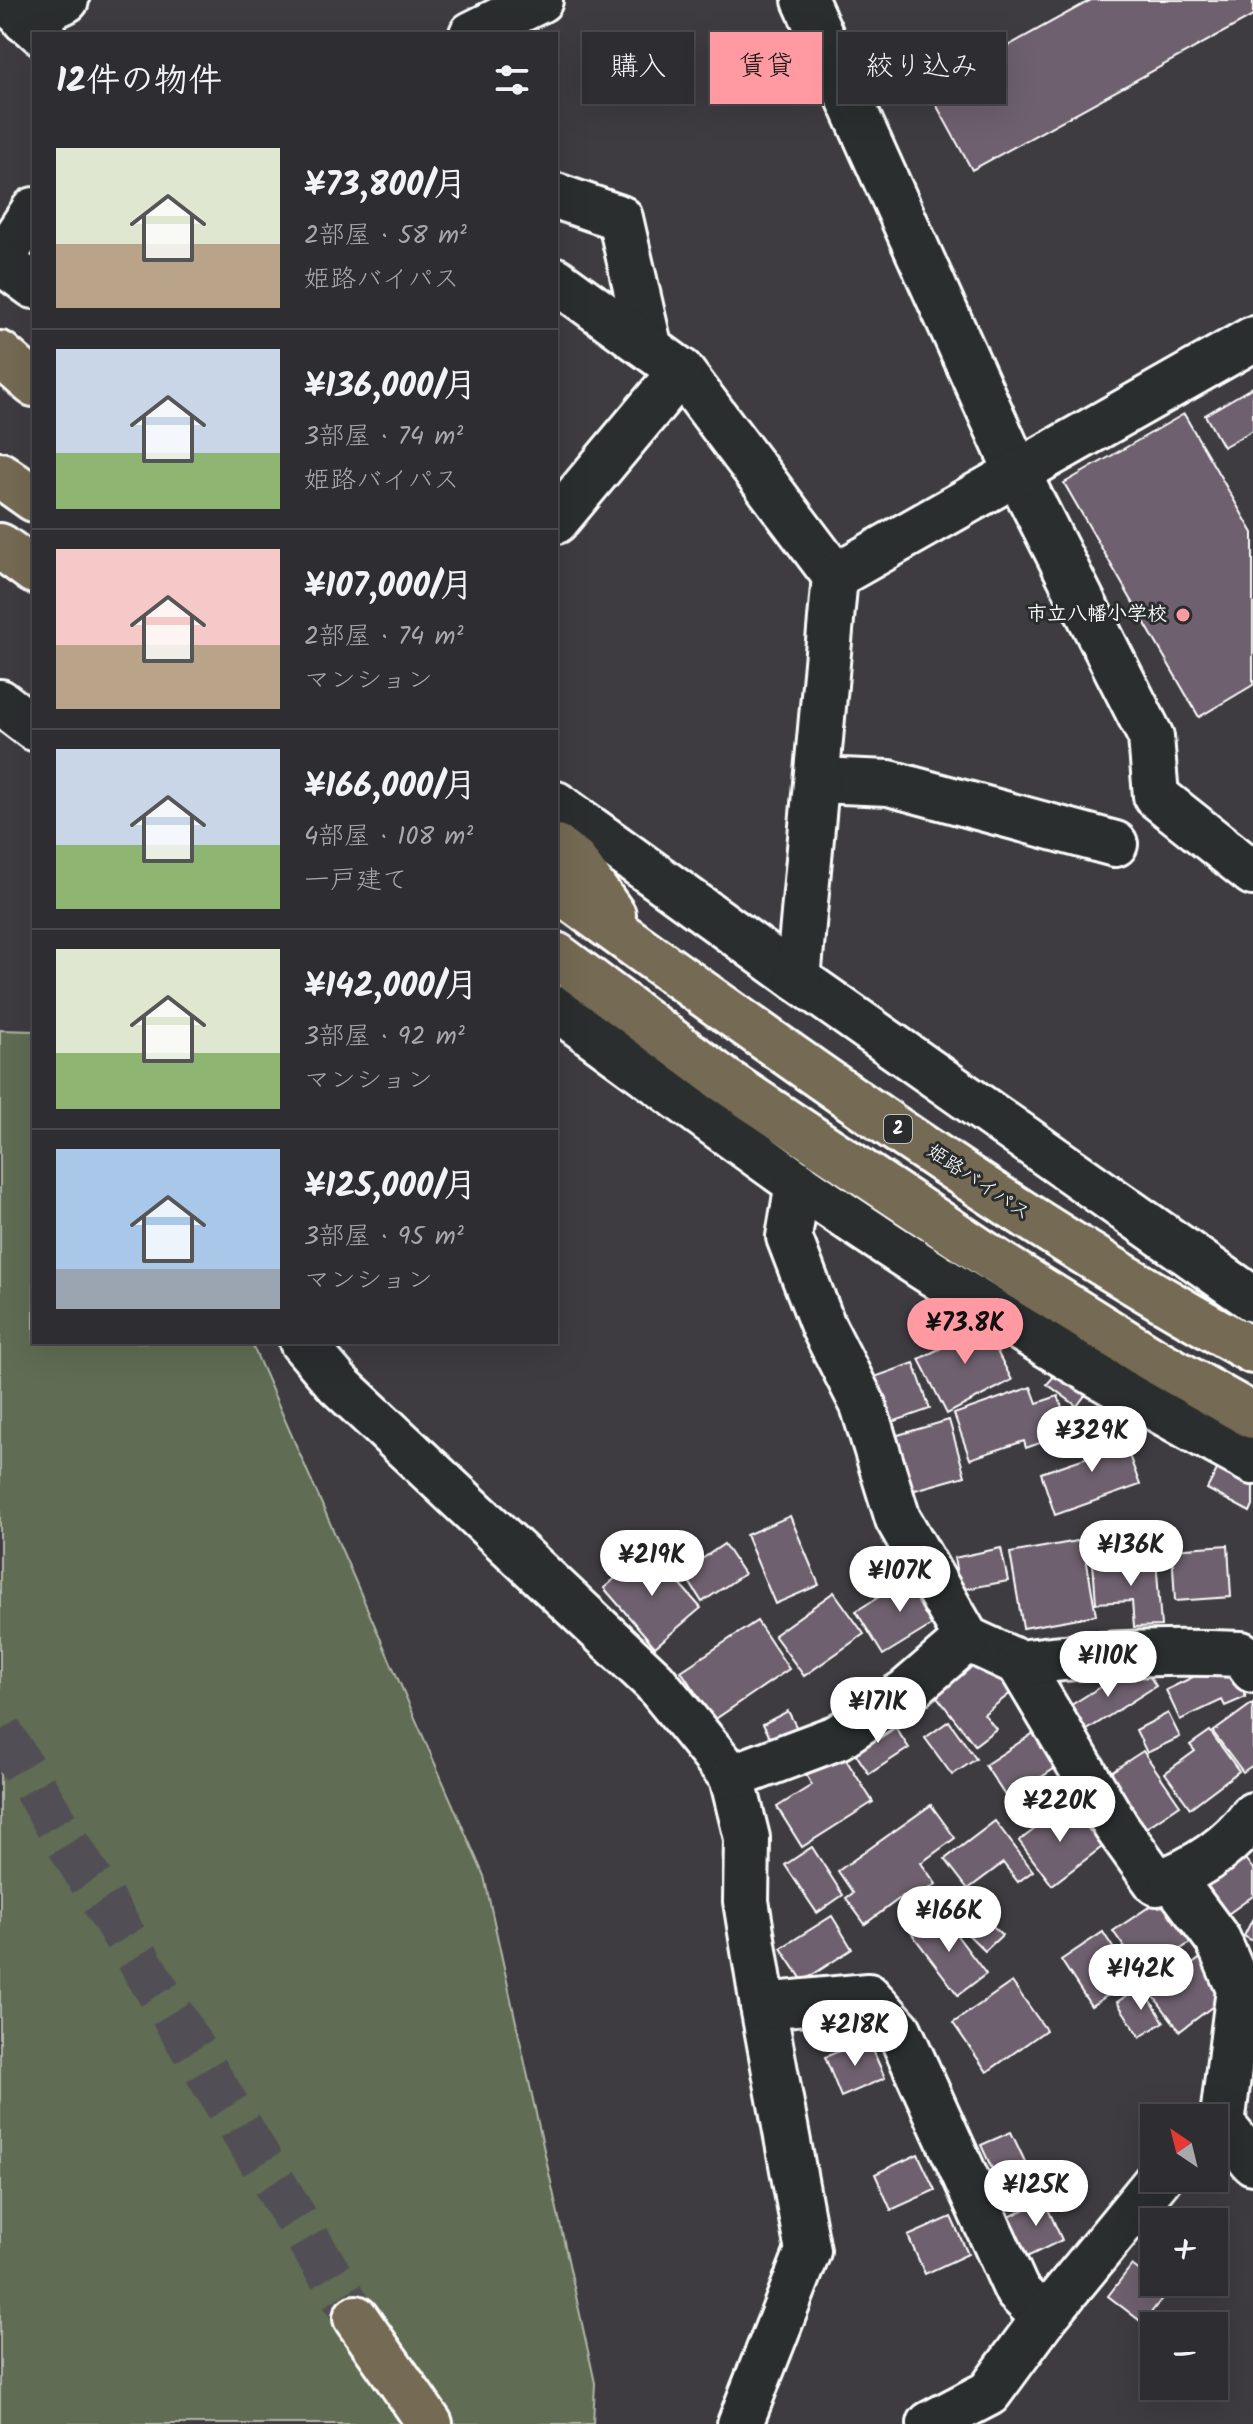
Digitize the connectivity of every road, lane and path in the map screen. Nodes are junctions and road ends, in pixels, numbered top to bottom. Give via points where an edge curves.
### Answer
1 (66, 0) edge
2 (540, 0) edge
3 (809, 1) edge
4 (25, 18) edge
5 (476, 32) edge
6 (558, 197) edge
7 (32, 213) edge
8 (0, 261) edge
9 (558, 281) edge
10 (32, 285) edge
11 (1253, 339) edge
12 (0, 354) edge
13 (665, 358) junction
14 (32, 382) edge
15 (1018, 474) junction
16 (0, 475) edge
17 (32, 498) edge
18 (558, 518) edge
19 (0, 546) edge
20 (32, 570) edge
21 (835, 576) junction
22 (0, 702) edge
23 (32, 726) edge
24 (817, 780) junction
25 (558, 805) edge
26 (1115, 844) dead end
27 (558, 849) edge
28 (1253, 873) edge
29 (558, 889) edge
30 (634, 945) junction
31 (558, 956) edge
32 (798, 979) junction
33 (558, 1009) edge
34 (798, 1183) junction
35 (1253, 1299) edge
36 (304, 1344) edge
37 (1253, 1351) edge
38 (1253, 1416) edge
39 (1253, 1462) edge
40 (967, 1639) junction
41 (1019, 1663) junction
42 (1253, 1670) edge
43 (732, 1777) junction
44 (1253, 1815) edge
45 (1172, 1878) junction
46 (1236, 1946) edge
47 (763, 2006) junction
48 (1222, 2104) edge
49 (1228, 2138) edge
50 (1253, 2162) edge
51 (1148, 2192) edge
52 (356, 2318) tunnel mouth
53 (1044, 2318) junction
54 (430, 2424) edge
55 (740, 2424) edge
56 (930, 2424) edge

1 - 4 street
2 - 5 street
3 - 15 street
6 - 13 street via 620,218
7 - 8 street
8 - 10 street
9 - 13 street
11 - 15 street
12 - 14 main road
13 - 18 street
13 - 21 street
15 - 21 street
15 - 28 street via 1151,737 1156,796
16 - 17 main road
19 - 20 main road
21 - 24 street
22 - 23 street
24 - 26 street via 889,783
24 - 32 street
25 - 32 street
27 - 30 main road via 575,862
29 - 30 main road, 姫路バイパス / 2
30 - 37 main road, 姫路バイパス / 2 via 1031,1219
31 - 38 main road via 724,1080 1003,1266
32 - 35 street
33 - 34 street
34 - 39 street via 963,1292
34 - 40 street via 789,1237 823,1326 863,1405 898,1519
36 - 43 street via 338,1384 654,1681
40 - 41 street
40 - 43 street via 907,1691 838,1737
41 - 42 street via 1170,1651 1241,1654
41 - 45 street via 1116,1826 1157,1883
43 - 47 street via 747,1838 746,1901
44 - 45 street via 1240,1833
45 - 46 street
46 - 48 street via 1239,1989
47 - 53 street via 868,1996 899,2030 1017,2291
47 - 55 street via 808,2251
49 - 50 street
51 - 53 street
52 - 54 main road
53 - 56 street via 989,2393

